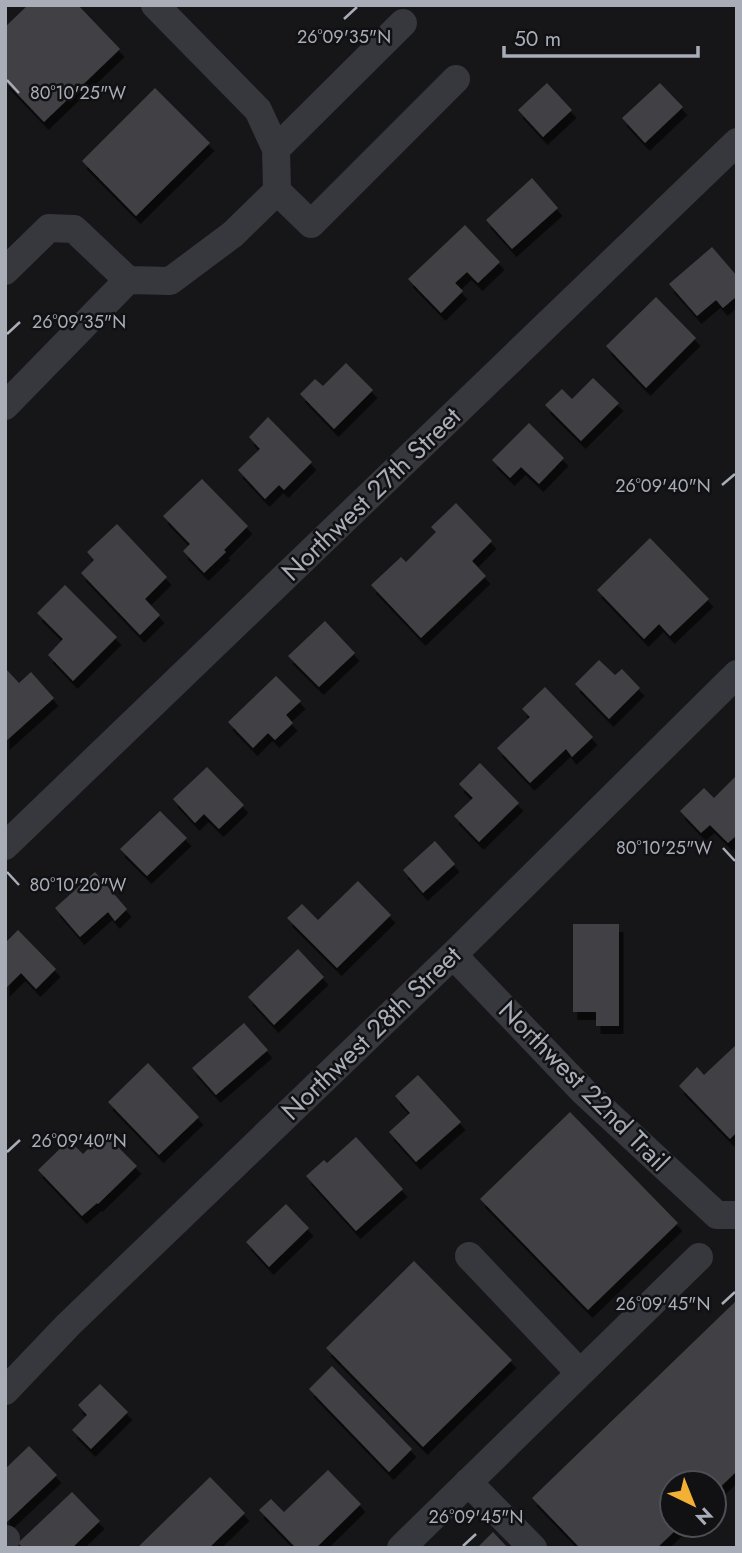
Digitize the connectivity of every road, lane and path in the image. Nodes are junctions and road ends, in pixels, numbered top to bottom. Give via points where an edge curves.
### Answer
1 (155, 5) edge
2 (403, 23) dead end
3 (456, 79) dead end
4 (737, 142) edge
5 (276, 149) junction
6 (277, 191) junction
7 (5, 271) edge
8 (128, 280) junction
9 (5, 406) edge
10 (737, 674) edge
11 (5, 846) edge
12 (453, 955) junction
13 (727, 1215) edge
14 (469, 1256) dead end
15 (699, 1257) dead end
16 (580, 1373) junction
17 (5, 1391) edge
18 (468, 1482) junction
19 (401, 1548) edge
20 (534, 1548) edge

1 - 5 street via 258,110
2 - 5 street
3 - 6 street via 311,224
4 - 11 street, Northwest 27th Street
5 - 6 street
6 - 8 street via 233,234 170,281
7 - 8 street via 49,228 74,229
8 - 9 street
10 - 12 street, Northwest 28th Street
12 - 13 street, Northwest 22nd Trail via 584,1092
12 - 17 street, Northwest 28th Street
14 - 16 street
15 - 16 street
16 - 18 street
18 - 19 street
18 - 20 street

